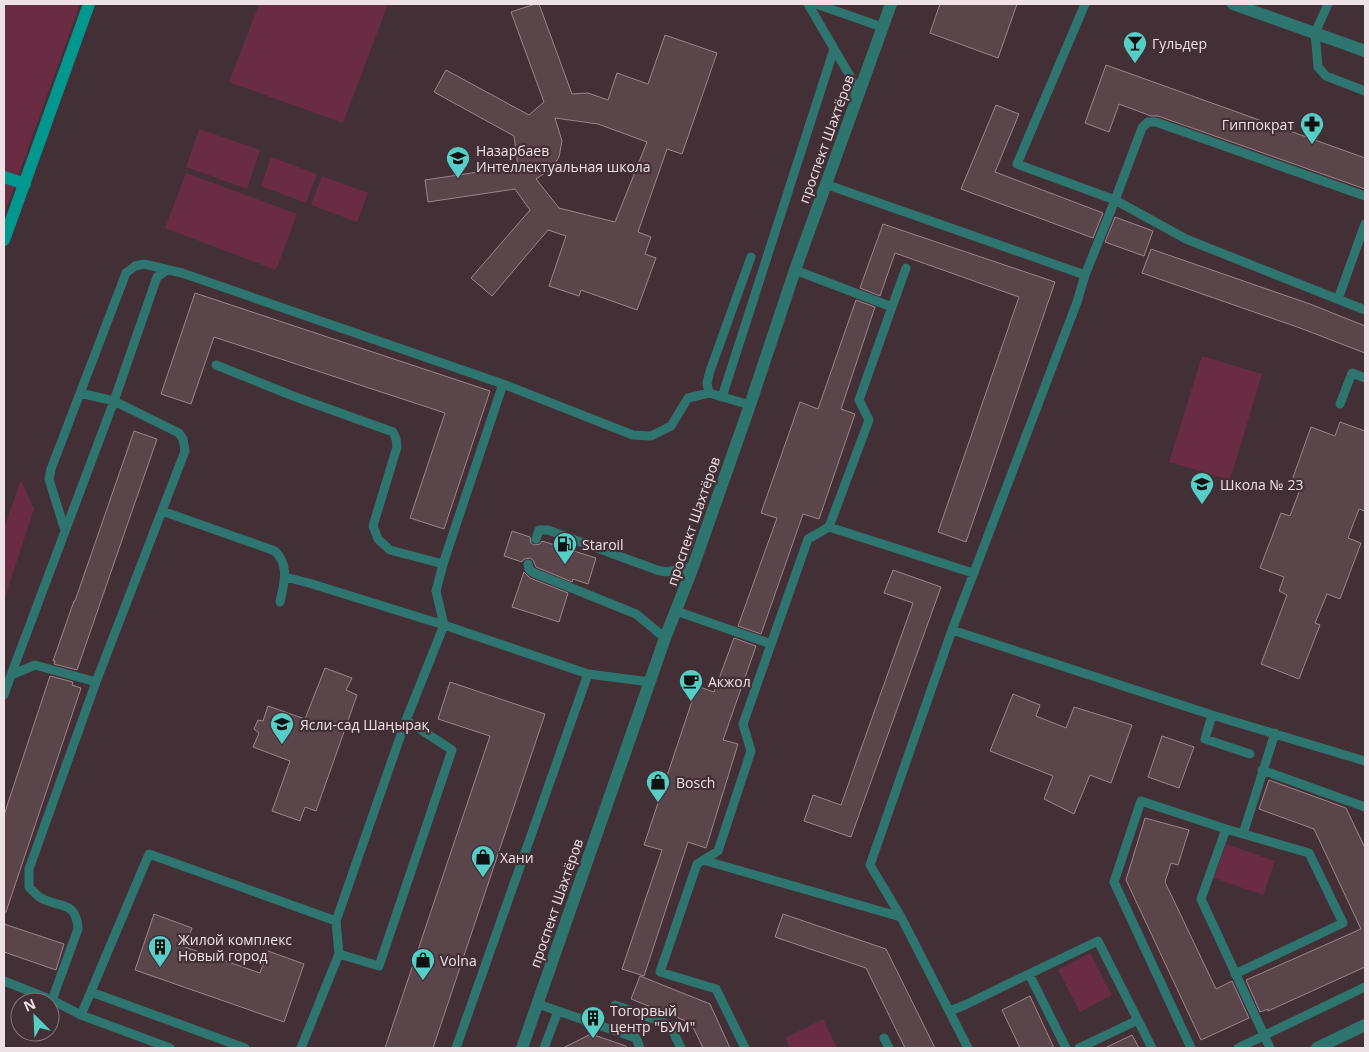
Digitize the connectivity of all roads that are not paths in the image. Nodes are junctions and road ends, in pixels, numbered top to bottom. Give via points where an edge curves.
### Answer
1 (89, 4) edge
2 (808, 4) edge
3 (816, 4) edge
4 (891, 4) edge
5 (1084, 4) edge
6 (1233, 4) edge
7 (1328, 4) edge
8 (882, 27) junction
9 (1315, 34) junction
10 (834, 49) junction
11 (1365, 51) edge
12 (1365, 91) edge
13 (855, 104) junction
14 (4, 177) edge
15 (25, 184) junction
16 (825, 184) junction
17 (1365, 196) edge
18 (1115, 200) junction
19 (1365, 224) edge
20 (4, 240) edge
21 (751, 257) dead end
22 (906, 268) dead end
23 (167, 270) junction
24 (794, 270) junction
25 (1085, 276) junction
26 (1338, 300) junction
27 (892, 307) junction
28 (1365, 310) edge
29 (216, 365) dead end
30 (1365, 378) edge
31 (502, 384) junction
32 (80, 393) junction
33 (709, 393) junction
34 (722, 397) junction
35 (114, 401) junction
36 (750, 404) junction
37 (1340, 404) dead end
38 (162, 511) junction
39 (829, 527) junction
40 (65, 531) junction
41 (536, 539) dead end
42 (443, 564) junction
43 (528, 564) dead end
44 (693, 567) junction
45 (973, 573) junction
46 (285, 577) junction
47 (280, 602) dead end
48 (676, 611) junction
49 (444, 625) junction
50 (952, 630) junction
51 (665, 638) junction
52 (771, 644) junction
53 (588, 674) junction
54 (12, 675) junction
55 (96, 682) junction
56 (650, 682) junction
57 (4, 695) edge
58 (1212, 715) junction
59 (406, 720) junction
60 (1275, 732) junction
61 (1250, 754) dead end
62 (1365, 761) edge
63 (1262, 770) junction
64 (1365, 807) edge
65 (1226, 829) junction
66 (1243, 834) junction
67 (703, 860) junction
68 (901, 917) junction
69 (336, 921) junction
70 (339, 954) junction
71 (1029, 974) junction
72 (1235, 974) junction
73 (4, 981) edge
74 (1365, 988) edge
75 (32, 992) edge
76 (55, 992) edge
77 (91, 992) junction
78 (60, 1004) edge
79 (538, 1004) junction
80 (615, 1005) dead end
81 (950, 1010) junction
82 (558, 1011) junction
83 (81, 1015) junction
84 (1138, 1020) junction
85 (1365, 1025) edge
86 (1264, 1036) junction
87 (884, 1038) dead end
88 (170, 1048) edge
89 (245, 1048) edge
90 (301, 1048) edge
91 (456, 1048) edge
92 (522, 1048) edge
93 (544, 1048) edge
94 (640, 1048) edge
95 (681, 1048) edge
96 (745, 1048) edge
97 (889, 1048) edge
98 (968, 1048) edge
99 (1066, 1048) edge
100 (1080, 1048) edge
101 (1152, 1048) edge
102 (1191, 1048) edge
103 (1238, 1048) edge
104 (1270, 1048) edge
105 (1317, 1048) edge

1 - 15 main road
2 - 10 lane
3 - 8 lane
4 - 8 street, проспект Шахтёров
5 - 18 lane via 1017,164
6 - 9 street
7 - 9 lane
8 - 13 street, проспект Шахтёров
9 - 11 street
9 - 12 lane via 1320,70 1326,76
10 - 13 lane via 855,87
10 - 34 lane
13 - 16 street, проспект Шахтёров
14 - 15 main road
15 - 20 main road
16 - 24 street, проспект Шахтёров
16 - 25 lane
17 - 18 lane via 1156,122 1148,122 1142,128
18 - 25 lane
18 - 26 lane via 1186,239
19 - 26 lane
21 - 33 lane via 706,382
22 - 27 lane
23 - 31 lane
23 - 32 lane via 144,264 126,273
23 - 35 lane via 157,277
24 - 27 lane
24 - 36 street, проспект Шахтёров
25 - 45 lane
26 - 28 lane
27 - 39 lane via 859,400 869,420
29 - 42 lane via 393,432 397,447 373,526 378,539 390,550
30 - 37 lane via 1352,373
31 - 33 lane via 633,434 651,436 671,426 688,398
31 - 42 lane
32 - 35 lane
32 - 40 lane via 49,479
33 - 34 lane
34 - 36 lane
35 - 38 lane via 179,433 183,439 185,451
35 - 40 lane
36 - 44 street, проспект Шахтёров
38 - 46 lane via 275,550 283,558
38 - 55 lane
39 - 45 lane
39 - 52 lane via 808,539
40 - 54 lane
41 - 44 lane via 539,530 548,530 657,570 666,572
42 - 49 lane via 436,591
43 - 51 lane via 532,572 636,614
44 - 48 street, проспект Шахтёров
45 - 50 lane
46 - 47 lane
46 - 49 lane
48 - 51 street, проспект Шахтёров
48 - 52 lane
49 - 53 lane
49 - 59 lane
50 - 58 lane
50 - 68 lane via 870,865
51 - 56 street, проспект Шахтёров
52 - 67 lane via 743,724 751,751 718,850
53 - 56 lane
53 - 91 lane
54 - 55 lane via 35,664
54 - 57 lane
55 - 76 lane via 29,868 30,887 40,898 70,908 77,917 78,928
56 - 79 street, проспект Шахтёров
58 - 60 lane
58 - 61 lane via 1205,739
59 - 69 lane
59 - 70 lane via 452,750 379,966
60 - 62 lane
60 - 63 lane
63 - 64 lane
63 - 66 lane
65 - 66 lane
65 - 72 lane via 1201,899
65 - 102 lane via 1141,801 1114,882
66 - 72 lane via 1309,853 1343,924
67 - 68 lane
67 - 96 lane via 697,864 660,972 716,989
68 - 81 lane
69 - 70 lane
69 - 77 lane via 149,854
70 - 90 lane
71 - 81 lane
71 - 84 lane via 1098,941
71 - 99 lane
72 - 86 lane
73 - 75 lane
74 - 86 lane
77 - 83 lane
77 - 89 lane
78 - 83 lane
79 - 82 lane
79 - 92 street, проспект Шахтёров
80 - 95 lane via 670,1025
81 - 98 lane
82 - 93 lane
82 - 94 lane via 636,1038
83 - 88 lane
84 - 100 lane
84 - 101 lane
85 - 105 street
86 - 103 lane
86 - 104 lane
87 - 97 lane

